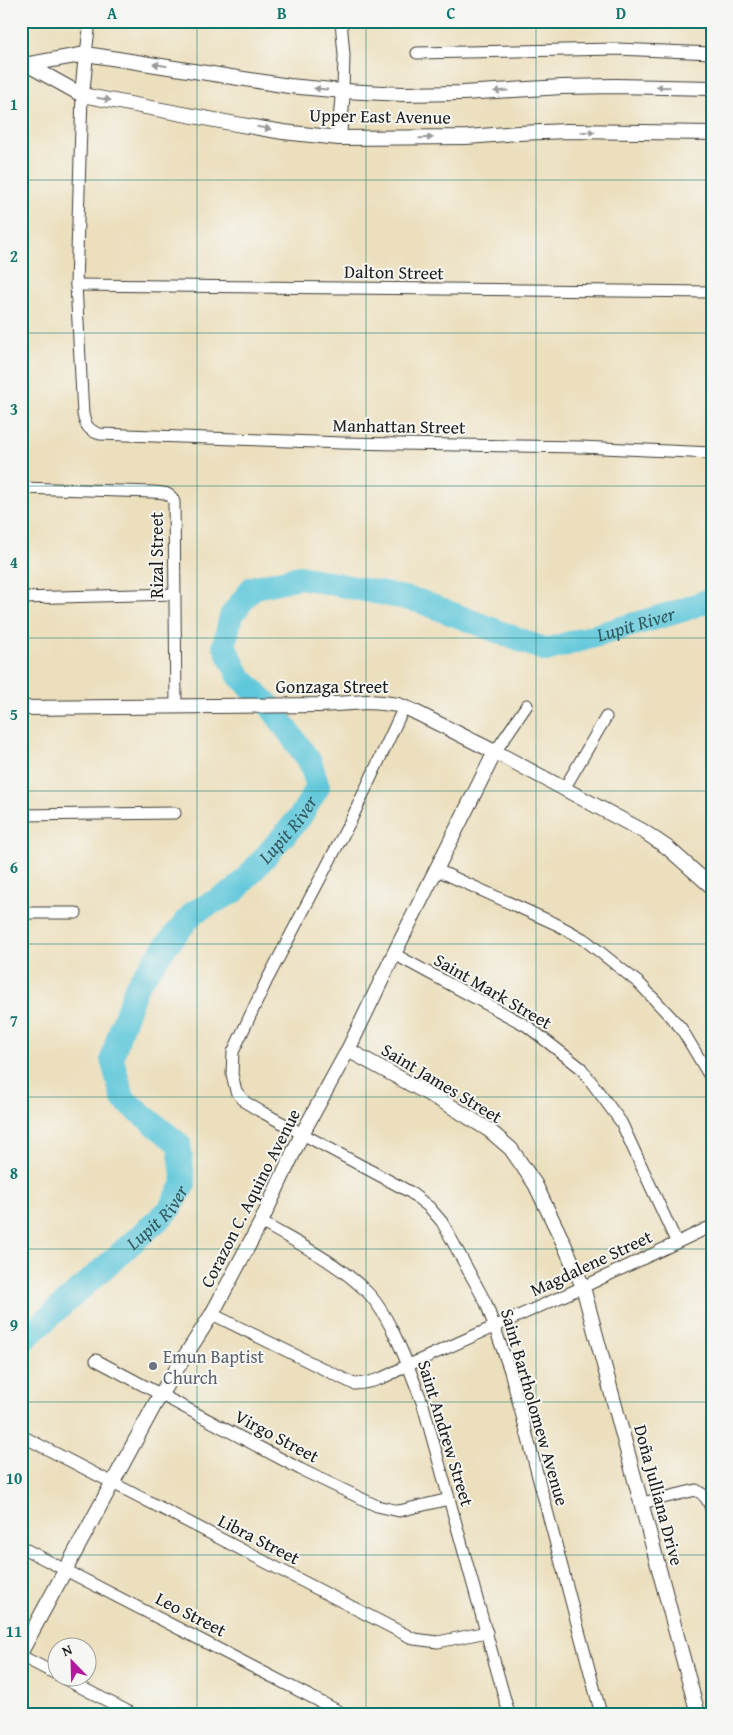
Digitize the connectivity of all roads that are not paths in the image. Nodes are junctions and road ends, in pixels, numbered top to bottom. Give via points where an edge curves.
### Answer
1 (90, 21) edge
2 (341, 21) edge
3 (417, 53) dead end
4 (712, 53) edge
5 (86, 54) junction
6 (25, 65) edge
7 (712, 88) edge
8 (343, 91) junction
9 (82, 94) junction
10 (712, 133) edge
11 (339, 138) junction
12 (76, 285) junction
13 (712, 292) edge
14 (712, 453) edge
15 (21, 488) edge
16 (174, 594) junction
17 (21, 598) edge
18 (527, 705) dead end
19 (176, 706) junction
20 (404, 707) junction
21 (21, 708) edge
22 (606, 717) dead end
23 (495, 752) junction
24 (564, 789) junction
25 (175, 813) dead end
26 (21, 815) edge
27 (437, 870) junction
28 (712, 887) edge
29 (21, 913) edge
30 (76, 913) dead end
31 (394, 954) junction
32 (348, 1050) junction
33 (712, 1080) edge
34 (302, 1134) junction
35 (261, 1222) junction
36 (712, 1226) edge
37 (676, 1241) junction
38 (583, 1287) junction
39 (212, 1314) junction
40 (494, 1327) junction
41 (96, 1360) dead end
42 (408, 1365) junction
43 (160, 1395) junction
44 (22, 1436) edge
45 (113, 1482) junction
46 (449, 1499) junction
47 (642, 1503) junction
48 (712, 1512) edge
49 (21, 1547) edge
50 (66, 1569) junction
51 (487, 1632) junction
52 (21, 1652) edge
53 (21, 1656) edge
54 (48, 1670) edge
55 (82, 1688) edge
56 (132, 1714) edge
57 (344, 1714) edge
58 (509, 1714) edge
59 (601, 1714) edge
60 (698, 1714) edge

1 - 5 street
2 - 8 street
3 - 4 street via 616,49
5 - 6 street, Upper East Avenue
8 -> 5 street, Upper East Avenue
5 - 9 street
6 - 9 street, Upper East Avenue
7 -> 8 street, Upper East Avenue via 606,86 403,94
8 - 11 street
9 -> 11 street, Upper East Avenue via 255,127
9 - 12 street
11 -> 10 street, Upper East Avenue via 568,132
12 - 13 street, Dalton Street
12 - 14 street, Manhattan Street via 83,414 92,432 342,443
15 - 16 street, Rizal Street via 170,494 174,502
16 - 17 street
16 - 19 street, Rizal Street
18 - 23 street
19 - 20 street, Gonzaga Street via 367,702
19 - 21 street, Gonzaga Street
20 - 23 street, Gonzaga Street
20 - 34 street, Saint Bartholomew Avenue via 352,818 233,1052 232,1074 236,1091 246,1102
22 - 24 street
23 - 24 street, Gonzaga Street
23 - 27 street, Corazon C. Aquino Avenue
24 - 28 street, Gonzaga Street via 643,831 668,848
25 - 26 street
27 - 31 street, Corazon C. Aquino Avenue
27 - 33 street via 585,940 640,984 680,1028
29 - 30 street
31 - 32 street, Corazon C. Aquino Avenue
31 - 37 street, Saint Mark Street via 527,1026 581,1068 621,1122
32 - 34 street, Corazon C. Aquino Avenue
32 - 38 street, Saint James Street via 449,1105 489,1130 511,1149 535,1184
34 - 35 street, Corazon C. Aquino Avenue
34 - 40 street, Saint Bartholomew Avenue via 410,1192 429,1207 442,1222 469,1269
35 - 39 street, Corazon C. Aquino Avenue
35 - 42 street, Saint Andrew Street via 338,1268 368,1293 384,1316
36 - 37 street, Magdalene Street
37 - 38 street, Magdalene Street
38 - 40 street, Magdalene Street
38 - 47 street, Doña Julliana Drive
39 - 42 street, Magdalene Street via 354,1384 369,1383
39 - 43 street, Corazon C. Aquino Avenue
40 - 42 street, Magdalene Street
40 - 59 street, Saint Bartholomew Avenue via 510,1371
41 - 43 street, Virgo Street
42 - 46 street, Saint Andrew Street via 423,1405
43 - 45 street, Corazon C. Aquino Avenue
43 - 46 street, Virgo Street via 376,1506 399,1511
44 - 45 street, Libra Street
45 - 50 street, Corazon C. Aquino Avenue
45 - 51 street, Libra Street via 414,1639 438,1642
46 - 51 street, Saint Andrew Street
47 - 48 street via 696,1490 709,1502
47 - 60 street, Doña Julliana Drive
49 - 50 street, Leo Street
50 - 52 street, Corazon C. Aquino Avenue
50 - 57 street, Leo Street
51 - 58 street, Saint Andrew Street
53 - 54 street
55 - 56 street

